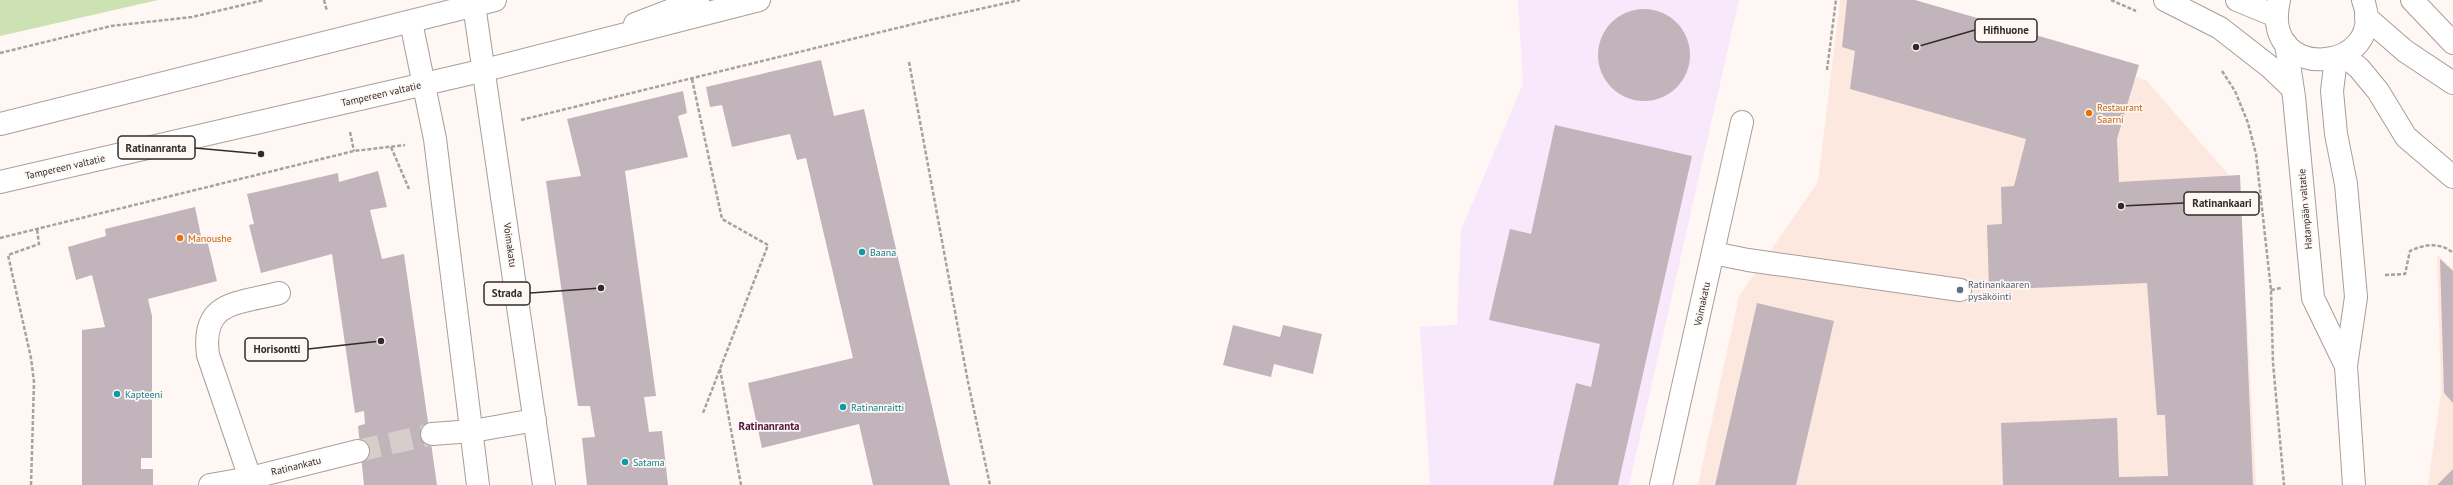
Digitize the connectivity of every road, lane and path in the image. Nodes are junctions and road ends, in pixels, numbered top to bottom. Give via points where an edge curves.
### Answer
1 (264, 0) edge
2 (495, 0) edge
3 (698, 0) edge
4 (760, 0) edge
5 (1020, 0) edge
6 (1836, 0) edge
7 (2166, 0) edge
8 (2237, 0) edge
9 (2412, 0) edge
10 (474, 5) junction
11 (2278, 8) edge
12 (2364, 8) edge
13 (411, 22) junction
14 (2453, 43) edge
15 (2286, 44) junction
16 (569, 49) junction
17 (0, 53) edge
18 (2339, 57) junction
19 (909, 62) dead end
20 (2218, 65) dead end
21 (485, 70) junction
22 (1827, 70) dead end
23 (692, 79) junction
24 (2453, 83) edge
25 (425, 84) junction
26 (2292, 88) junction
27 (530, 118) dead end
28 (1742, 122) dead end
29 (0, 124) edge
30 (391, 147) dead end
31 (2453, 177) edge
32 (0, 182) edge
33 (37, 229) junction
34 (0, 238) edge
35 (1713, 253) junction
36 (2453, 253) edge
37 (2405, 274) dead end
38 (1960, 290) dead end
39 (279, 293) dead end
40 (2346, 366) junction
41 (720, 368) junction
42 (703, 413) dead end
43 (535, 420) junction
44 (473, 431) junction
45 (432, 434) tunnel mouth
46 (358, 451) tunnel mouth
47 (250, 478) junction
48 (31, 485) edge
49 (210, 485) edge
50 (478, 485) edge
51 (544, 485) edge
52 (741, 485) edge
53 (990, 485) edge
54 (1661, 485) edge
55 (2284, 485) edge
56 (2354, 485) edge

1 - 17 path via 192,17 111,26
2 - 10 main road
3 - 16 main road
4 - 16 main road, Tampereen valtatie
5 - 23 path
6 - 22 path
7 - 26 main road via 2220,28 2270,67
8 - 11 main road
9 - 14 main road
10 - 13 main road
10 - 21 main road, Voimakatu
11 - 15 main road via 2279,31
12 - 18 main road via 2363,32 2355,45
12 - 24 main road via 2405,51
13 - 25 main road
13 - 29 main road
15 - 18 main road via 2298,54 2313,60
15 - 26 main road, Hatanpään valtatie
16 - 21 main road, Tampereen valtatie
18 - 31 main road via 2359,68 2378,91 2406,137
18 - 40 main road, Hatanpään valtatie via 2332,91 2336,134 2346,184 2356,297
19 - 53 path via 968,382
20 - 55 path via 2236,91 2256,154 2271,290
21 - 25 main road, Tampereen valtatie
21 - 43 main road, Voimakatu
23 - 27 path
23 - 41 path via 722,219 768,245
25 - 32 main road, Tampereen valtatie
25 - 44 main road via 436,147
26 - 40 main road, Hatanpään valtatie via 2314,298
28 - 35 main road, Voimakatu
30 - 33 path via 354,152
33 - 34 path
33 - 48 path via 39,244 8,255 34,382
35 - 38 main road
35 - 54 main road, Voimakatu
36 - 37 path via 2440,246 2415,248 2407,257
39 - 47 main road via 226,306 211,318 206,336 208,355
40 - 56 main road, Hatanpään valtatie
41 - 42 path
41 - 52 path
43 - 44 main road
43 - 51 main road, Voimakatu
44 - 45 main road
44 - 50 main road
46 - 47 main road, Ratinankatu
47 - 49 main road, Ratinankatu

